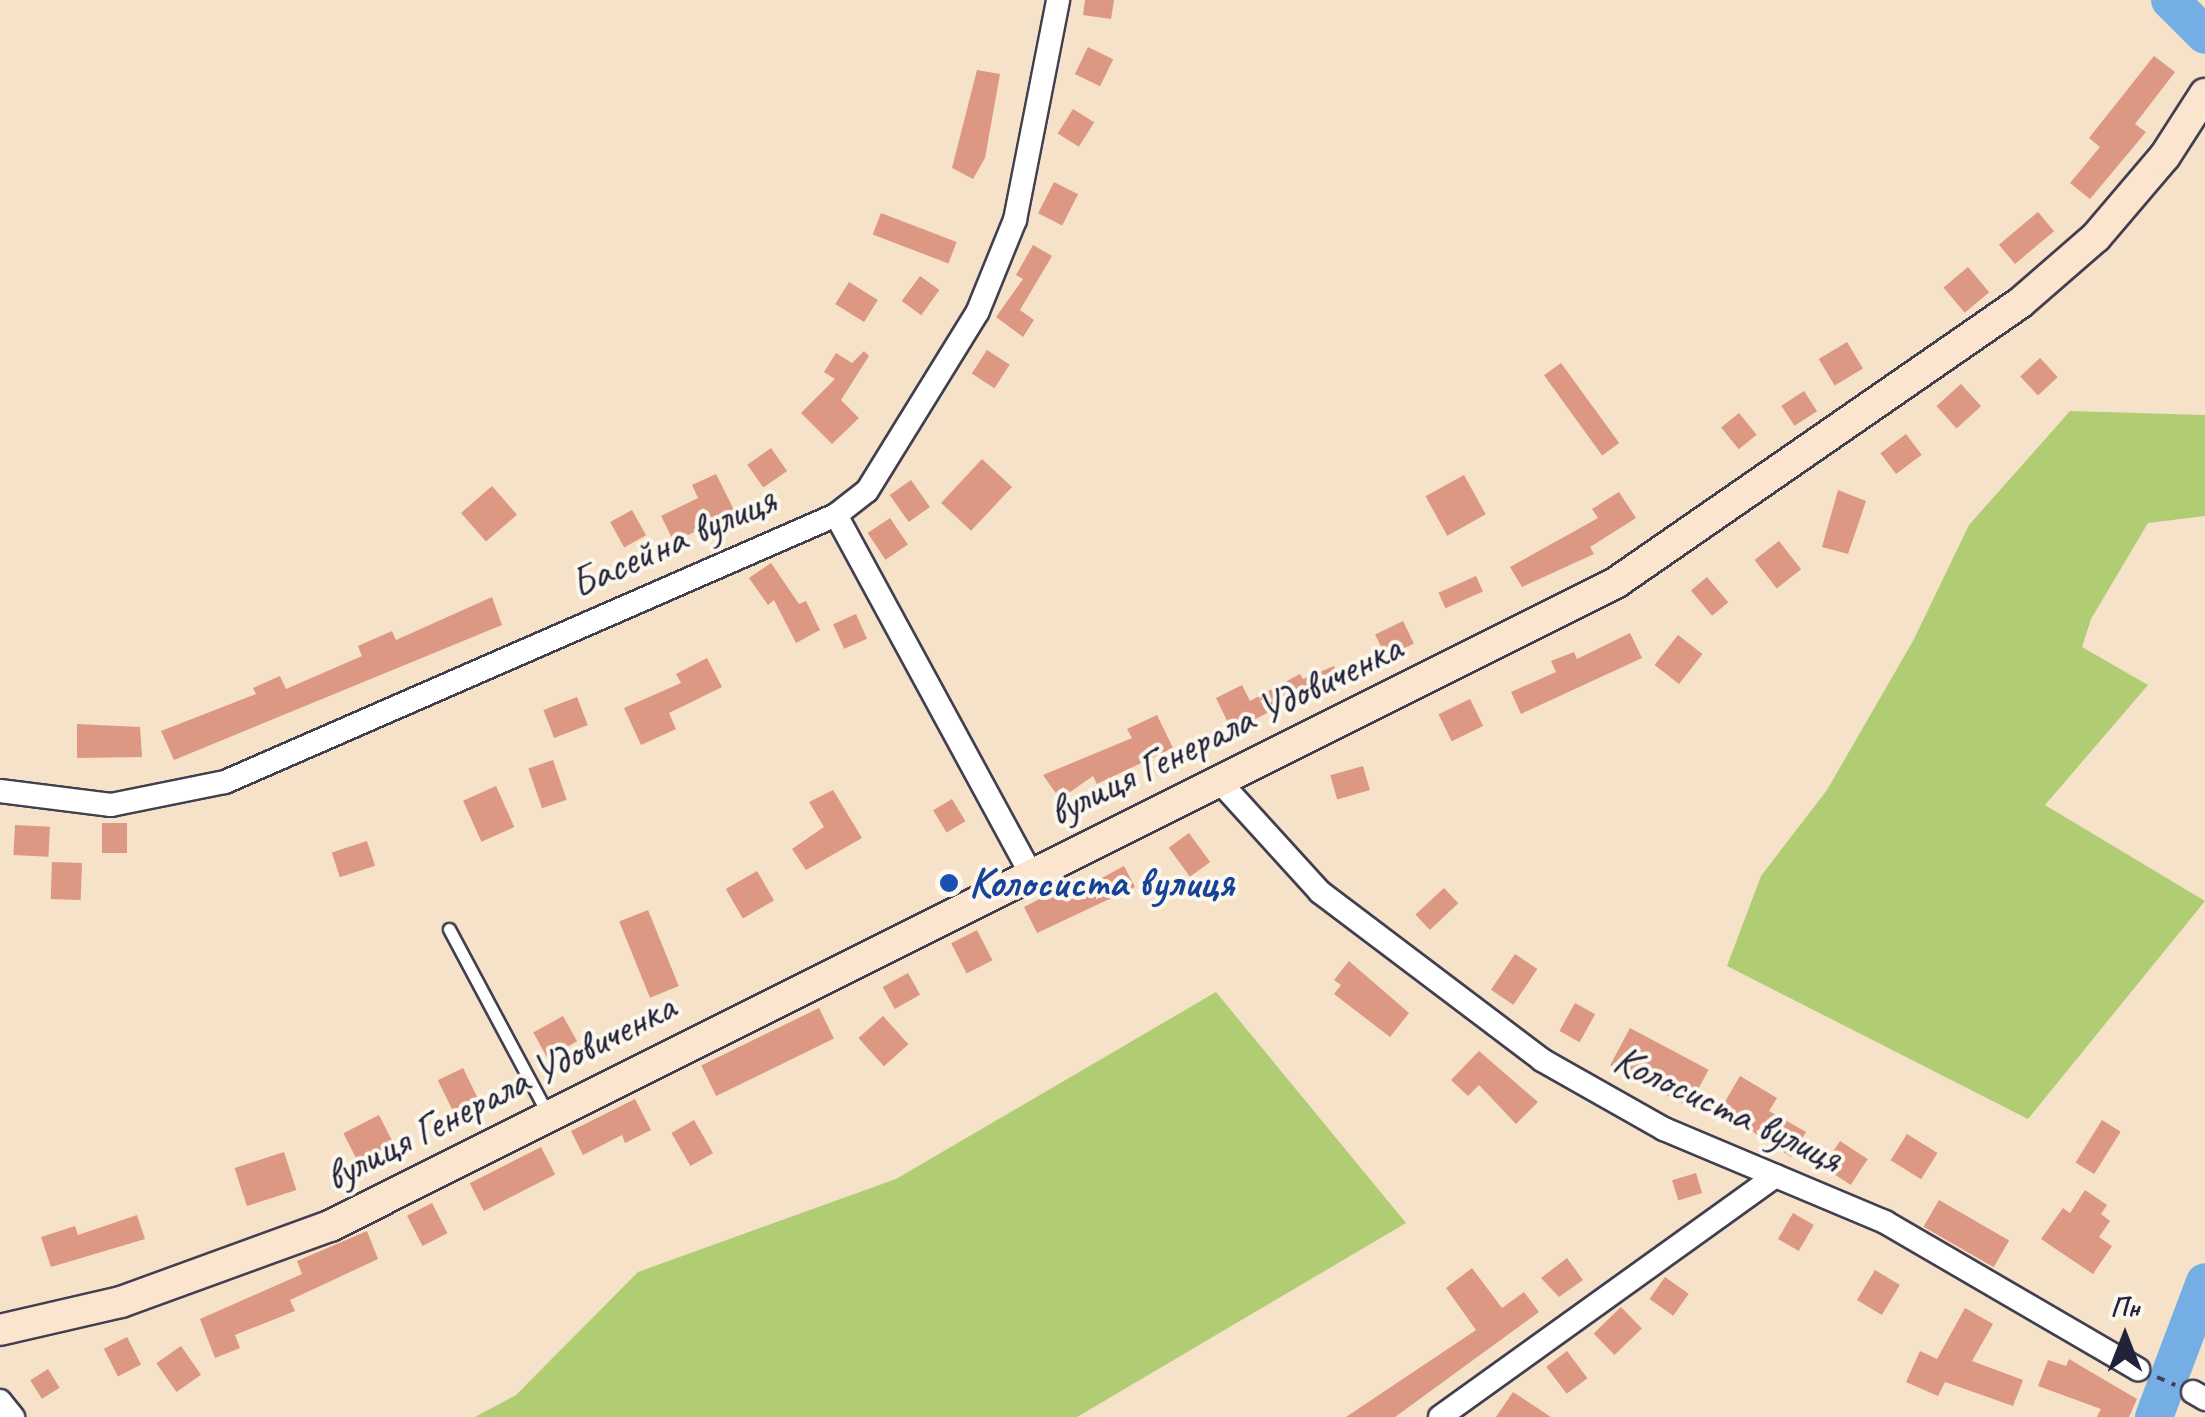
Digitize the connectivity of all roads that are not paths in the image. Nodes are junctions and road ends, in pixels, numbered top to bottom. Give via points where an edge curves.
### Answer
1 (1058, 0) edge
2 (2205, 94) edge
3 (836, 514) junction
4 (1220, 782) junction
5 (0, 790) edge
6 (1030, 873) junction
7 (450, 929) dead end
8 (548, 1116) junction
9 (1775, 1176) junction
10 (0, 1330) edge
11 (2138, 1369) road end
12 (0, 1401) edge
13 (12, 1417) edge
14 (1440, 1417) edge

1 - 3 street, Басейна вулиця via 1015,220 978,310 868,492
2 - 4 main road, вулиця Генерала Удовиченка via 2165,156 2096,237 2004,314 1617,582
3 - 5 street, Басейна вулиця via 225,782 111,805
3 - 6 street
4 - 6 main road, вулиця Генерала Удовиченка
4 - 9 street, Колосиста вулиця via 1320,892 1542,1060 1664,1129
6 - 8 main road, вулиця Генерала Удовиченка
7 - 8 lane
8 - 10 main road, вулиця Генерала Удовиченка via 284,1244 122,1302
9 - 11 street, Колосиста вулиця via 1885,1222
9 - 14 street
12 - 13 street

